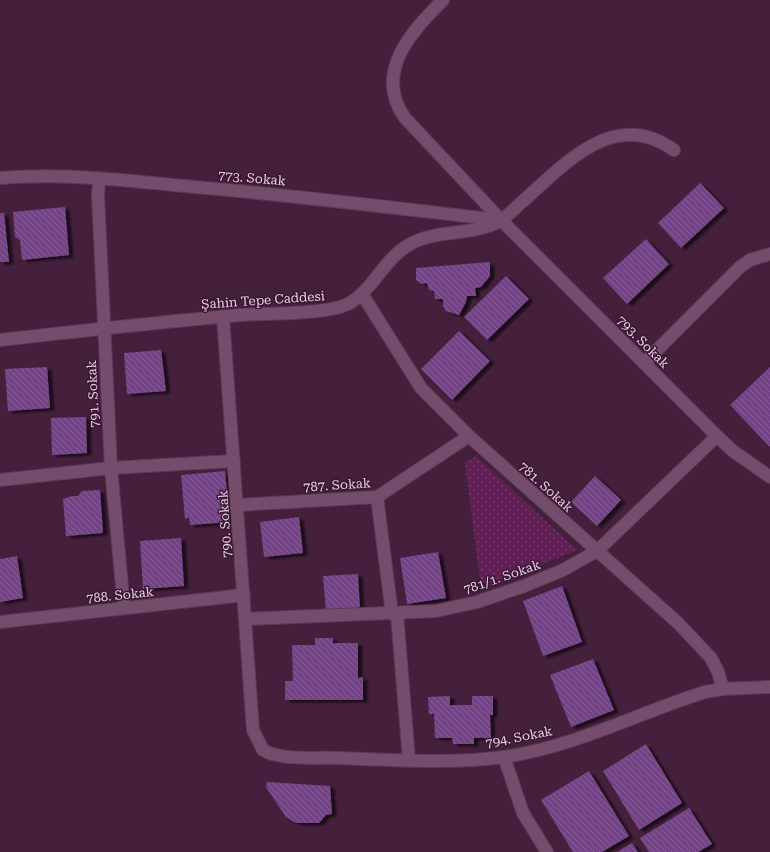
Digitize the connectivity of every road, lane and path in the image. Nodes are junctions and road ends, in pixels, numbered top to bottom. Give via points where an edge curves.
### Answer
1 (443, 0) edge
2 (674, 150) dead end
3 (0, 178) edge
4 (99, 179) junction
5 (501, 220) junction
6 (770, 254) edge
7 (362, 294) junction
8 (223, 317) junction
9 (104, 328) junction
10 (0, 340) edge
11 (644, 363) junction
12 (470, 436) junction
13 (717, 436) junction
14 (234, 461) junction
15 (110, 468) junction
16 (770, 477) edge
17 (0, 480) edge
18 (377, 497) junction
19 (237, 505) junction
20 (597, 551) junction
21 (244, 595) junction
22 (124, 608) junction
23 (395, 614) junction
24 (245, 619) junction
25 (0, 622) edge
26 (770, 688) edge
27 (723, 689) junction
28 (253, 730) joint
29 (504, 757) junction
30 (409, 760) junction
31 (547, 852) edge

1 - 5 street, 793. Sokak via 419,26 396,61 392,75 394,100 405,118
2 - 5 street, Şahin Tepe Caddesi via 662,141 641,135 625,134 607,138 565,164
3 - 4 street, 773. Sokak via 44,176
4 - 5 street, 773. Sokak via 285,195
4 - 9 street, 791. Sokak
5 - 7 street, Şahin Tepe Caddesi via 478,230 421,239 408,246 386,265
5 - 11 street, 793. Sokak
6 - 11 street via 750,260 740,267
7 - 8 street, Şahin Tepe Caddesi via 351,303 328,310
7 - 12 street, 781. Sokak via 420,388
8 - 9 street, Şahin Tepe Caddesi
8 - 14 street, 790. Sokak
9 - 10 street, Şahin Tepe Caddesi
9 - 15 street, 791. Sokak
11 - 13 street, 793. Sokak
12 - 18 street, 787. Sokak
12 - 20 street, 781. Sokak
13 - 16 street, 793. Sokak via 733,451
13 - 20 street, 781/1. Sokak
14 - 15 street
14 - 19 street, 790. Sokak
15 - 17 street
15 - 22 street, 791. Sokak
18 - 19 street, 787. Sokak
18 - 23 street
19 - 21 street, 790. Sokak
20 - 23 street, 781/1. Sokak via 563,570 478,602 436,611
20 - 27 street, 781. Sokak via 678,623 711,658
21 - 22 street, 788. Sokak
21 - 24 street, 790. Sokak
22 - 25 street, 788. Sokak
23 - 24 street, 781/1. Sokak
23 - 30 street
24 - 28 street, 790. Sokak
26 - 27 street, 794. Sokak
27 - 29 street, 794. Sokak via 689,697 562,743
28 - 30 street, 794. Sokak via 263,750 279,756
29 - 30 street, 794. Sokak
29 - 31 street via 523,813

